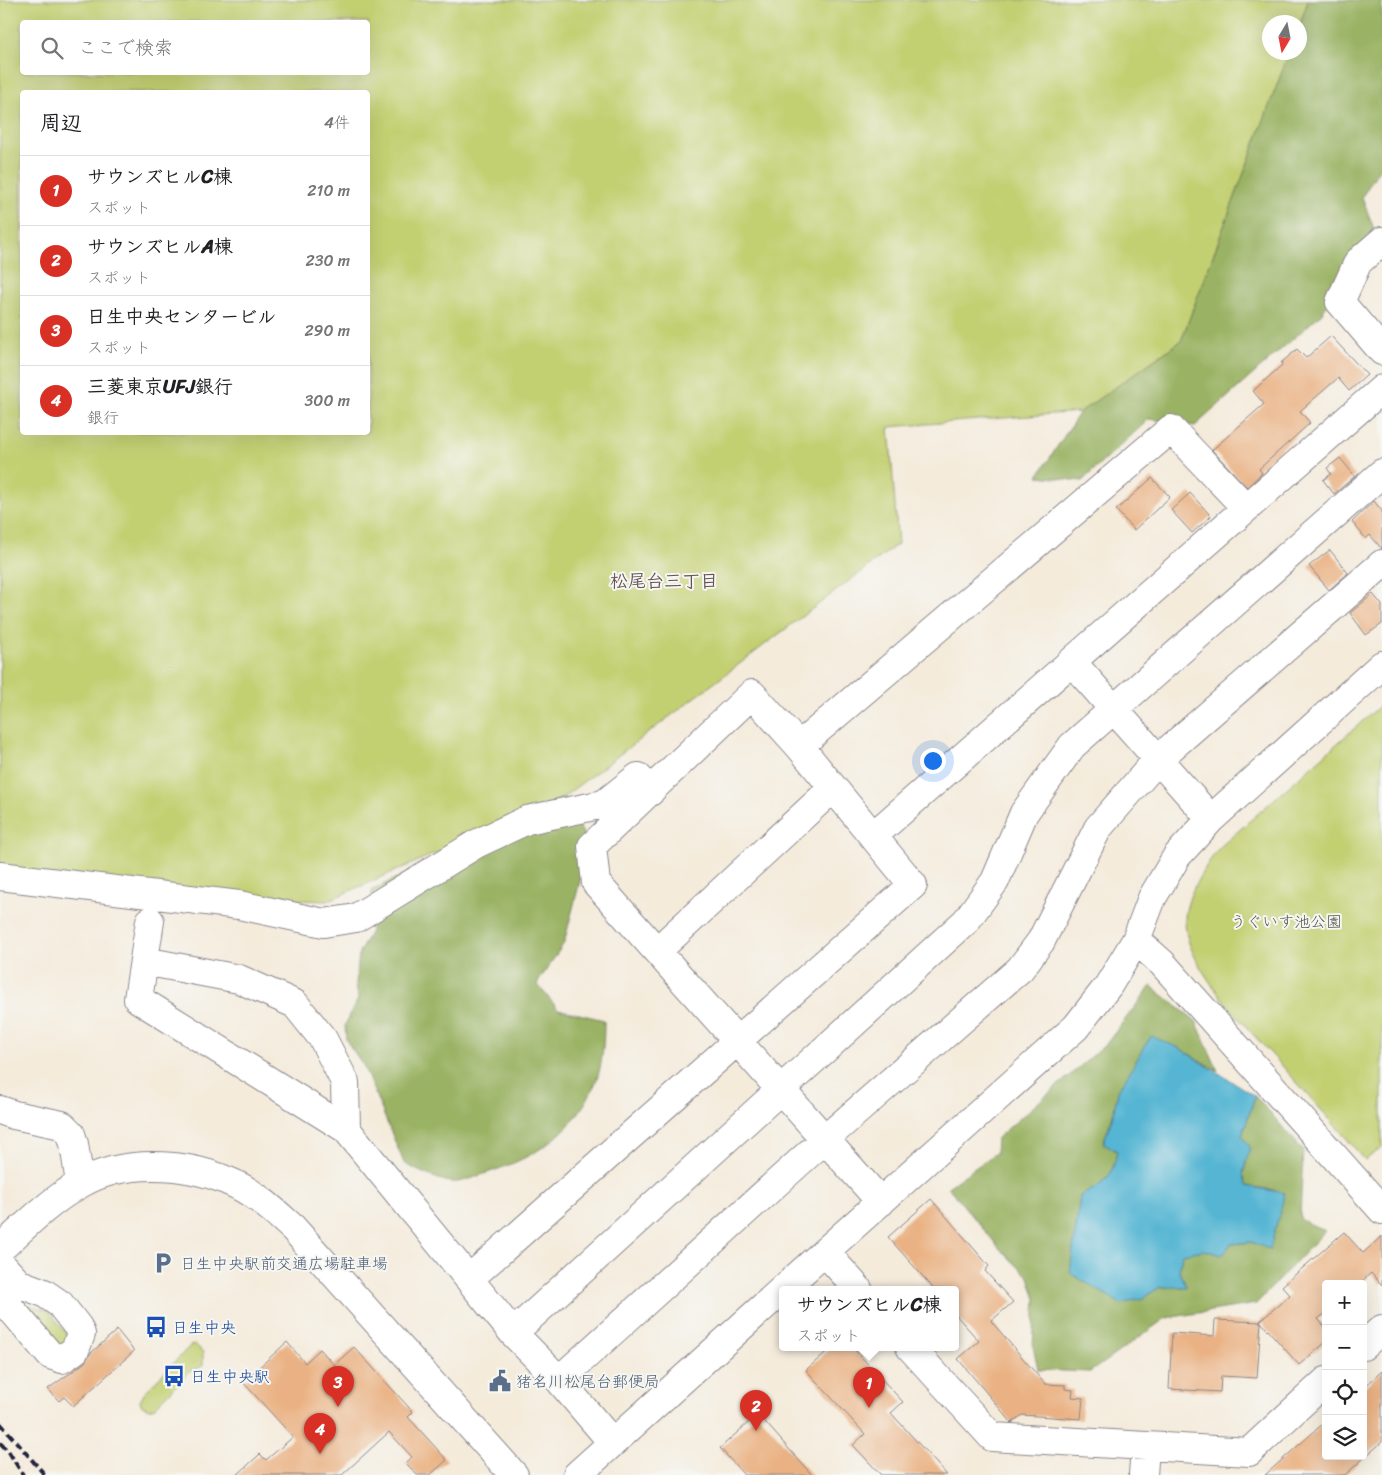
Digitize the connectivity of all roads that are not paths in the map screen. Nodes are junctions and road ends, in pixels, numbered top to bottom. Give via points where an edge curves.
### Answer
1 (1382, 241) edge
2 (1382, 351) edge
3 (1382, 389) edge
4 (1382, 473) edge
5 (1246, 508) junction
6 (1382, 564) edge
7 (1072, 662) junction
8 (1382, 665) edge
9 (1114, 709) junction
10 (799, 746) junction
11 (1158, 759) junction
12 (833, 788) junction
13 (650, 792) junction
14 (1211, 819) junction
15 (873, 836) junction
16 (0, 876) edge
17 (150, 920) dead end
18 (1136, 940) junction
19 (657, 951) junction
20 (144, 961) junction
21 (737, 1041) junction
22 (779, 1088) junction
23 (0, 1110) edge
24 (346, 1129) junction
25 (825, 1139) junction
26 (80, 1183) junction
27 (881, 1202) junction
28 (1382, 1210) edge
29 (0, 1249) edge
30 (825, 1252) junction
31 (0, 1262) edge
32 (470, 1278) junction
33 (786, 1286) edge
34 (855, 1286) edge
35 (779, 1293) edge
36 (0, 1296) edge
37 (1382, 1329) edge
38 (513, 1333) junction
39 (1367, 1342) edge
40 (914, 1351) edge
41 (559, 1380) junction
42 (1322, 1385) edge
43 (612, 1442) junction
44 (1145, 1446) junction
45 (514, 1475) edge
46 (577, 1475) edge
47 (1143, 1475) edge

1 - 2 street via 1358,262 1340,302
3 - 5 street
4 - 9 street
5 - 7 street
5 - 10 street via 1171,429
6 - 11 street
7 - 9 street
7 - 15 street
8 - 14 street
9 - 11 street
9 - 22 street via 1072,746 1024,813 995,881 966,921
10 - 12 street
10 - 13 street via 752,694
11 - 14 street
11 - 25 street via 1098,828 1041,941 1020,969
12 - 15 street
12 - 19 street
13 - 16 street via 638,777 604,804 527,820 476,844 356,918 324,923 239,905
13 - 19 street via 592,846 596,883
14 - 18 street via 1177,856 1152,898
15 - 21 street via 913,885
17 - 20 street
18 - 27 street via 1108,986 1076,1027
18 - 28 street via 1162,963
19 - 21 street
20 - 24 street via 138,999
20 - 24 street via 239,979 295,1004 323,1039 346,1082
21 - 22 street
21 - 32 street
22 - 25 street
22 - 38 street
23 - 26 street via 14,1116 62,1125 71,1134
24 - 32 street
25 - 27 street
25 - 41 street
26 - 29 street
26 - 45 street via 124,1168 147,1166 214,1176 254,1195 293,1228
27 - 30 street
30 - 33 street
30 - 34 street
31 - 36 street via 18,1283 44,1293 60,1304 81,1334 75,1350 62,1359 50,1356
32 - 38 street
35 - 43 street
37 - 39 street
38 - 41 street
40 - 44 street via 992,1437
41 - 43 street
42 - 44 street via 1249,1452
43 - 46 street
44 - 47 street

